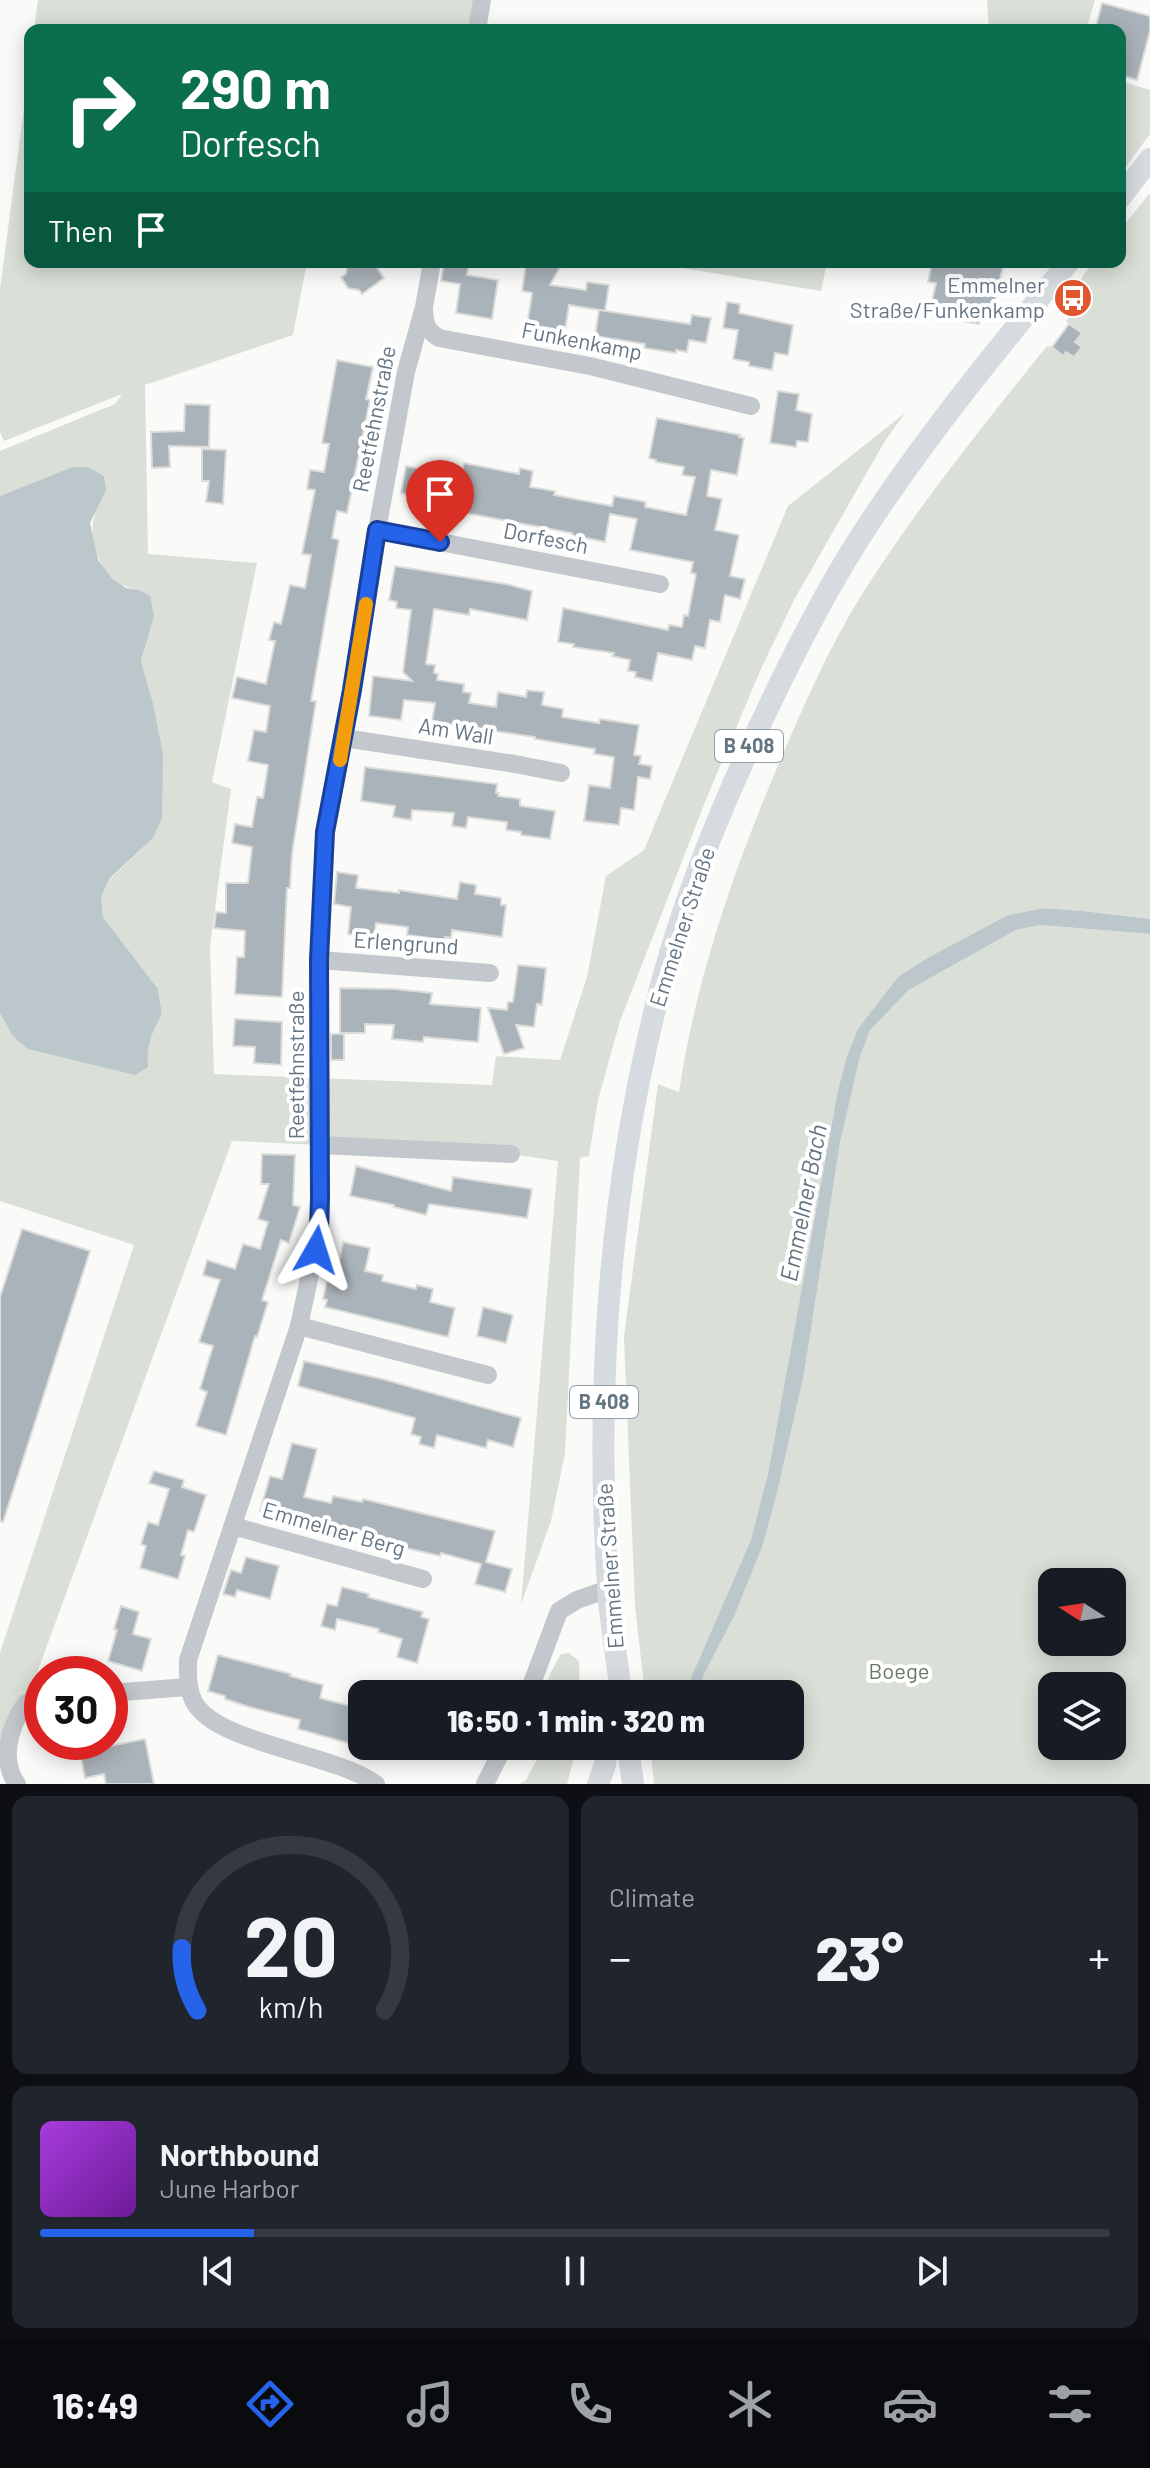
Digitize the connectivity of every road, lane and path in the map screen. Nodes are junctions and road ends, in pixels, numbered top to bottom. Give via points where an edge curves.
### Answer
1 (482, 0) edge
2 (478, 24) edge
3 (1150, 159) edge
4 (1126, 190) edge
5 (431, 268) edge
6 (1064, 268) edge
7 (424, 307) junction
8 (751, 406) dead end
9 (377, 530) junction
10 (660, 584) dead end
11 (344, 738) junction
12 (561, 773) dead end
13 (319, 960) junction
14 (490, 973) dead end
15 (320, 1145) junction
16 (511, 1154) dead end
17 (299, 1326) junction
18 (488, 1375) dead end
19 (233, 1526) junction
20 (423, 1579) dead end
21 (608, 1589) junction
22 (611, 1617) junction
23 (533, 1680) edge
24 (611, 1680) edge
25 (619, 1680) edge
26 (188, 1687) junction
27 (128, 1692) edge
28 (24, 1706) edge
29 (497, 1760) edge
30 (606, 1760) edge
31 (630, 1760) edge
32 (17, 1784) edge
33 (376, 1784) edge
34 (485, 1784) edge
35 (598, 1784) edge
36 (633, 1784) edge

1 - 2 street
3 - 4 main road
5 - 7 street, Reetfehnstraße
6 - 21 main road, Emmelner Straße / B 408 via 868,524 790,661 695,876 656,1002 629,1126 611,1264 604,1390
7 - 8 street, Funkenkamp via 425,325 439,338 605,369
7 - 9 street, Reetfehnstraße via 406,372
9 - 10 street, Dorfesch
9 - 11 street, Reetfehnstraße
11 - 12 street, Am Wall
11 - 13 street, Reetfehnstraße via 325,832
13 - 14 street, Erlengrund
13 - 15 street, Reetfehnstraße
15 - 16 street
15 - 17 street, Reetfehnstraße via 319,1232
17 - 18 street
17 - 19 street, Reetfehnstraße
19 - 20 street, Emmelner Berg
19 - 26 street, Reetfehnstraße via 188,1660
21 - 22 main road, Emmelner Straße / B 408
21 - 23 street via 559,1611
22 - 24 main road
22 - 25 main road, Emmelner Straße / B 408
26 - 27 street
26 - 33 street via 212,1722 354,1771
28 - 32 street via 9,1726 2,1762
29 - 34 street
30 - 35 main road
31 - 36 main road

